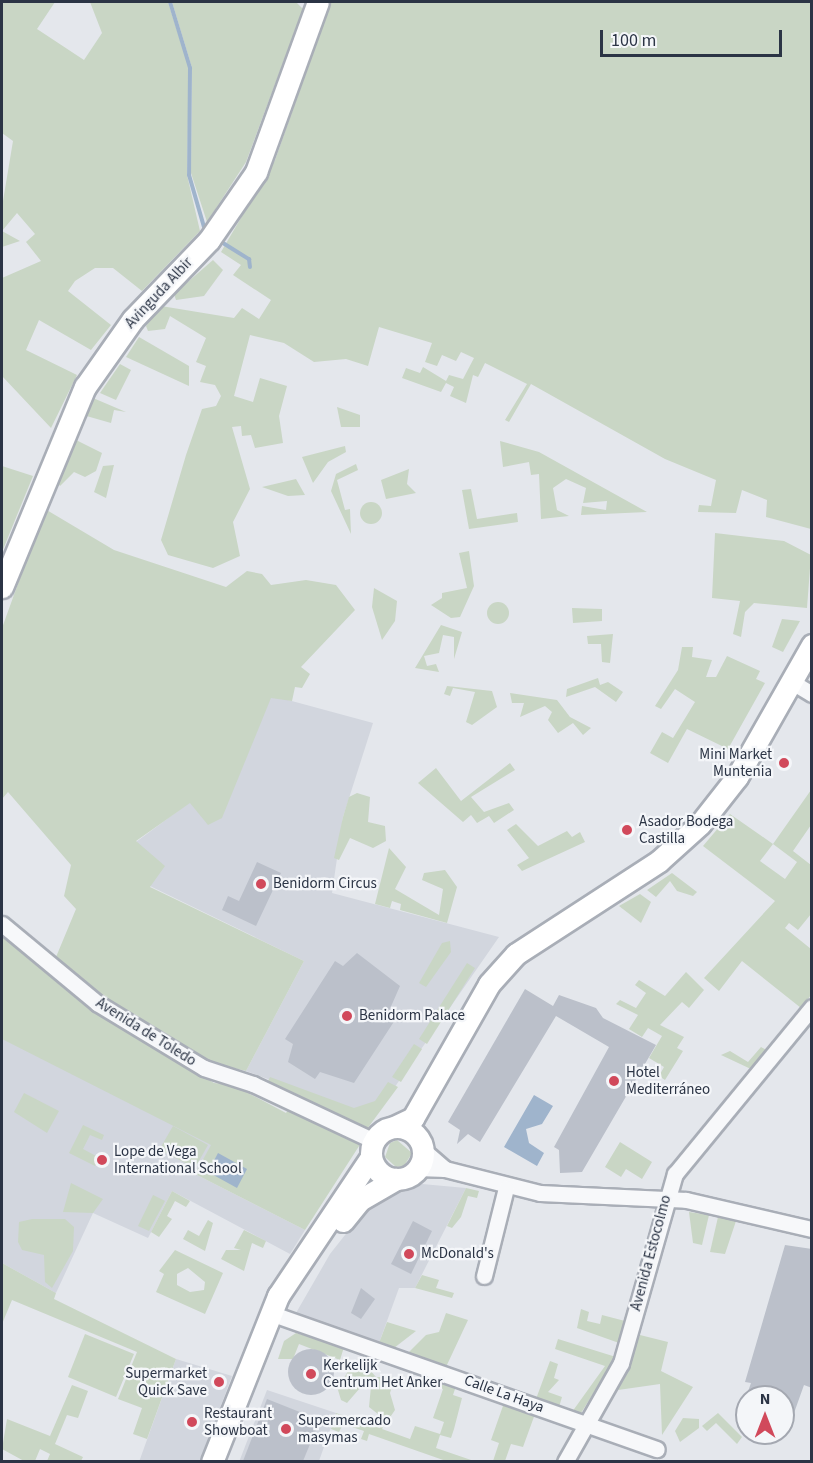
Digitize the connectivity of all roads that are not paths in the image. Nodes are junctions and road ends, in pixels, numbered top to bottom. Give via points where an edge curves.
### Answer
1 (318, 2) edge
2 (2, 587) edge
3 (812, 645) edge
4 (792, 682) junction
5 (812, 694) edge
6 (2, 924) edge
7 (812, 1007) edge
8 (413, 1140) junction
9 (373, 1149) junction
10 (396, 1179) junction
11 (506, 1188) junction
12 (664, 1197) junction
13 (812, 1229) edge
14 (484, 1276) dead end
15 (277, 1316) junction
16 (587, 1424) junction
17 (657, 1449) dead end
18 (212, 1461) edge
19 (226, 1461) edge
20 (565, 1461) edge

1 - 2 street, Avinguda Albir via 256,172 209,240 133,319 85,387
3 - 4 street
4 - 5 street
4 - 8 street via 737,777 682,843 519,952 489,984
6 - 9 street, Avenida de Toledo via 97,1003 204,1068 253,1084
7 - 12 street, Avenida Estocolmo via 675,1174
8 - 9 street
8 - 10 street
8 - 11 street via 446,1169
9 - 10 street via 380,1172
9 - 15 street via 311,1240
10 - 15 street via 360,1200 333,1232
11 - 12 street
11 - 14 street
12 - 13 street
12 - 16 street, Avenida Estocolmo via 626,1349
15 - 16 street, Calle La Haya
15 - 18 street
15 - 19 street
16 - 17 street, Calle La Haya
16 - 20 street, Avenida Estocolmo

